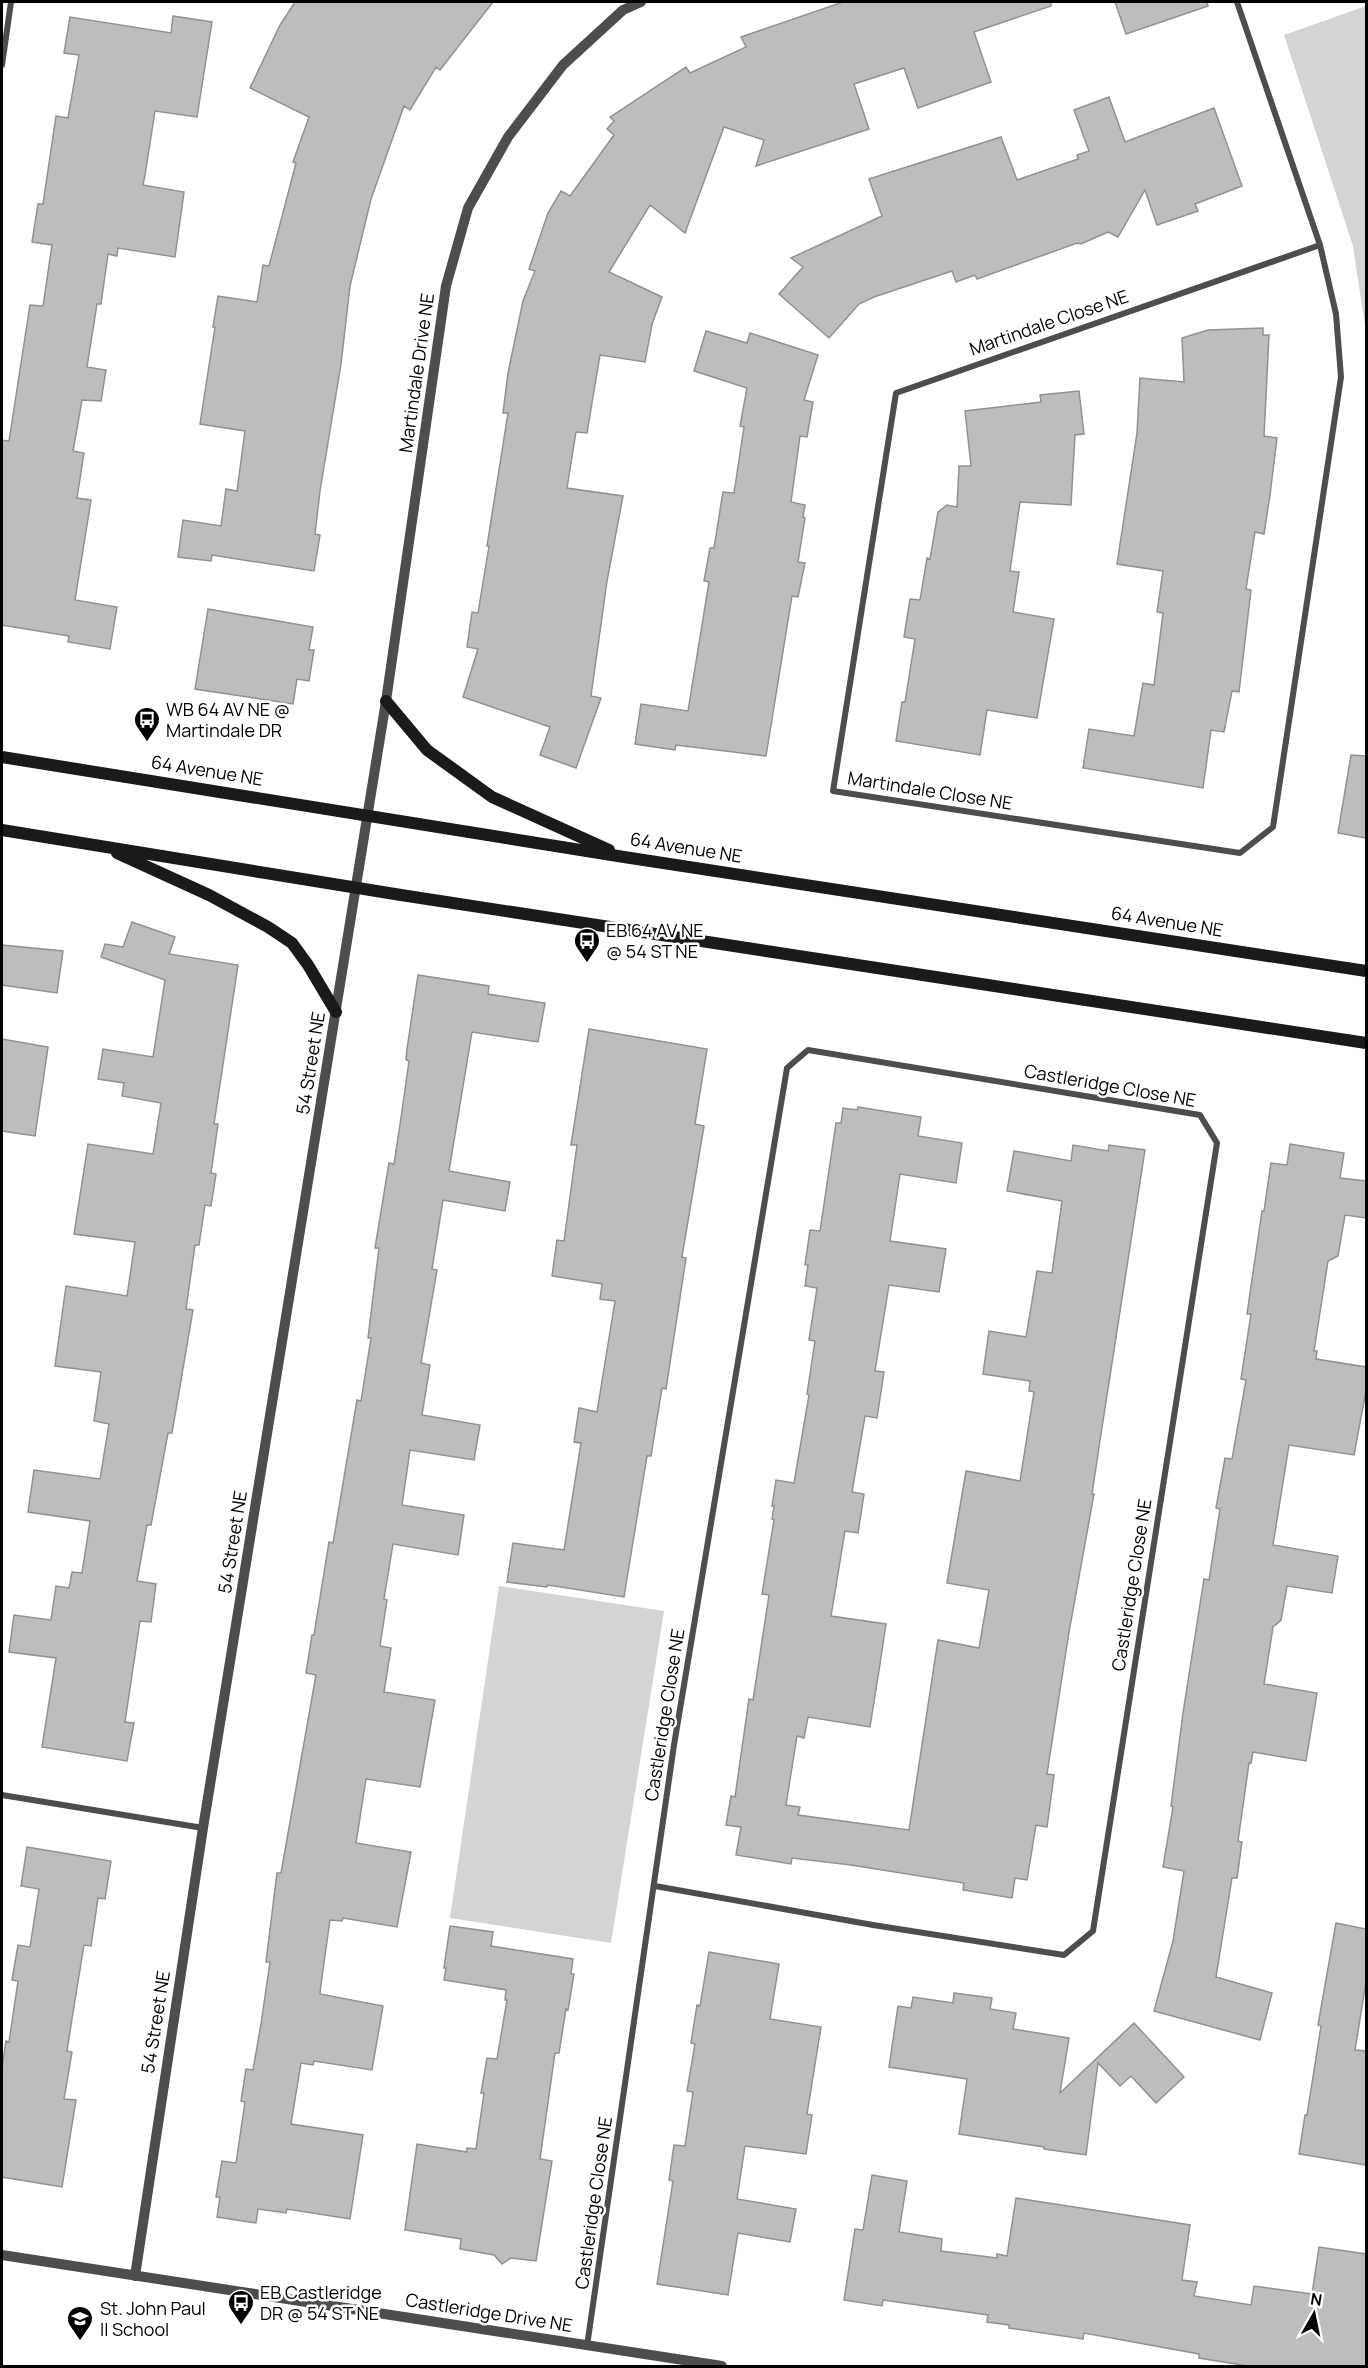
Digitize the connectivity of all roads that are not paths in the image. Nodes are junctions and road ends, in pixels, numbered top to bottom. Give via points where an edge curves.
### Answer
1 (11, 2) edge
2 (640, 2) edge
3 (1237, 2) edge
4 (620, 6) edge
5 (2, 65) edge
6 (1320, 245) junction
7 (386, 701) junction
8 (2, 757) edge
9 (367, 815) junction
10 (2, 830) edge
11 (102, 846) junction
12 (624, 857) junction
13 (355, 888) junction
14 (1366, 971) edge
15 (336, 1012) junction
16 (1366, 1043) edge
17 (2, 1795) edge
18 (203, 1828) junction
19 (655, 1886) junction
20 (2, 2255) edge
21 (135, 2276) junction
22 (587, 2346) junction
23 (722, 2367) edge

1 - 5 street
2 - 4 street, Martindale Drive NE
3 - 6 street, Martindale Close NE
4 - 7 street, Martindale Drive NE via 564,65 508,137 468,208 446,286
6 - 6 street, Martindale Close NE via 1336,314 1341,377 1274,827 1240,854 833,791 896,393
7 - 9 street, Martindale Drive NE
7 - 12 main road via 426,750 492,797
8 - 9 main road, 64 Avenue NE
9 - 12 main road, 64 Avenue NE
9 - 13 street, 54 Street NE
10 - 11 main road
11 - 13 main road
11 - 15 main road via 209,895 292,943
12 - 14 main road, 64 Avenue NE
13 - 15 street, 54 Street NE
13 - 16 main road
15 - 18 street, 54 Street NE
17 - 18 street
18 - 21 street, 54 Street NE
19 - 19 street, Castleridge Close NE via 674,1745 787,1068 808,1050 1200,1115 1217,1143 1093,1931 1064,1955
19 - 22 street, Castleridge Close NE
20 - 21 street, Castleridge Drive NE
21 - 22 street, Castleridge Drive NE
22 - 23 street, Castleridge Drive NE

